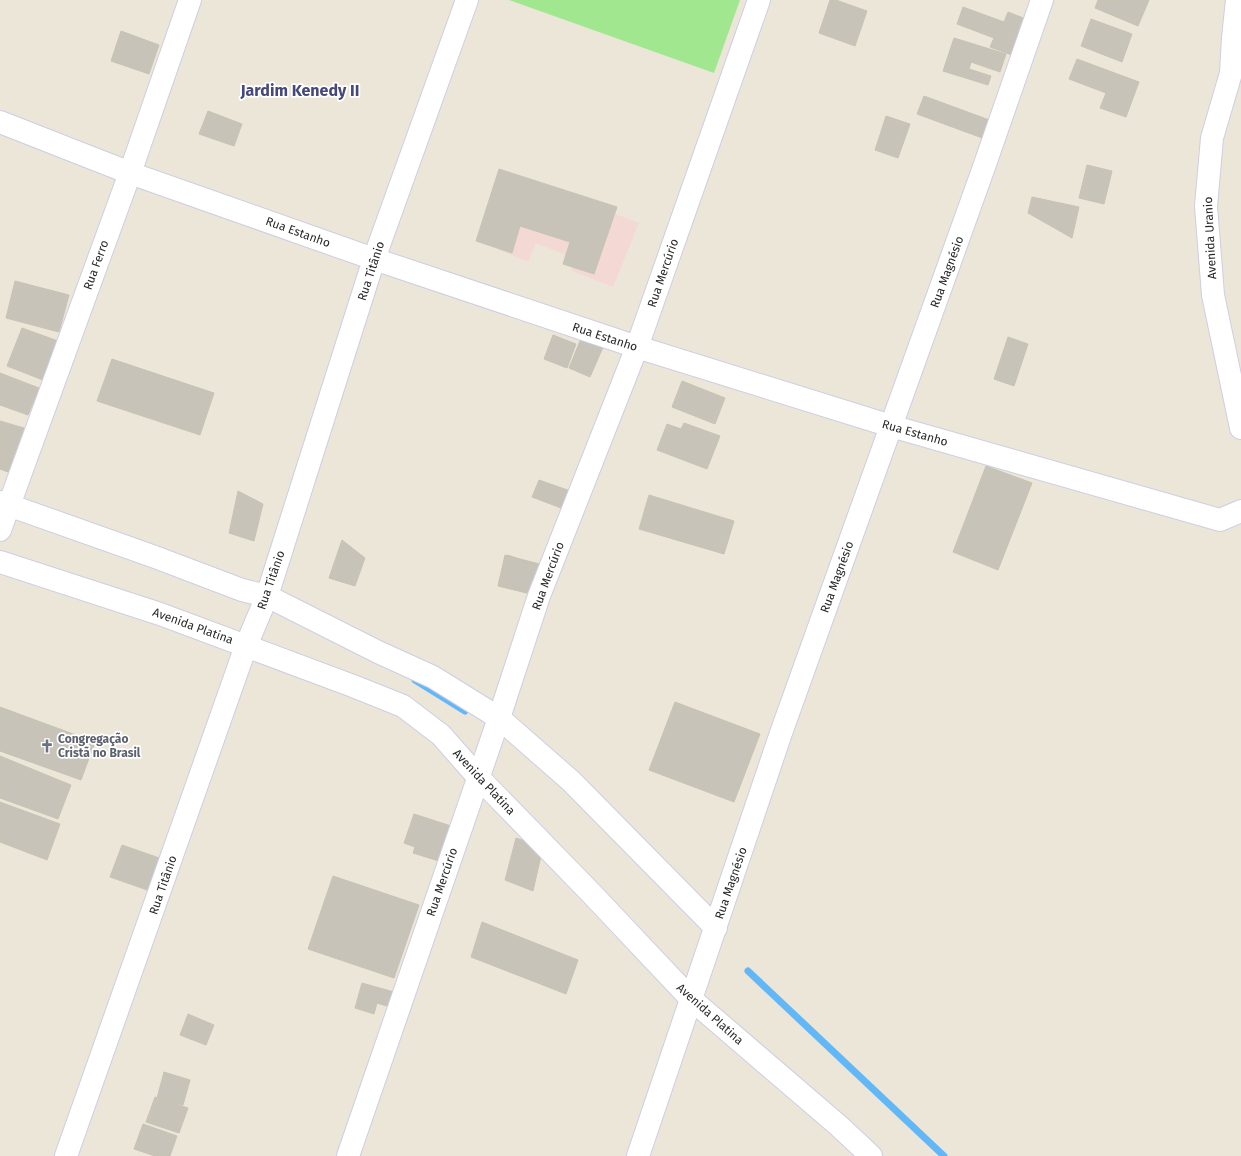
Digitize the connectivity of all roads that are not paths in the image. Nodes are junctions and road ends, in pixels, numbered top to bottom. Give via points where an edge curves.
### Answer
1 (190, 0) edge
2 (467, 0) edge
3 (759, 0) edge
4 (1042, 0) edge
5 (1237, 0) edge
6 (0, 122) edge
7 (130, 173) junction
8 (374, 259) junction
9 (637, 347) junction
10 (891, 426) junction
11 (1241, 428) edge
12 (5, 504) edge
13 (1241, 511) edge
14 (0, 530) edge
15 (0, 562) edge
16 (267, 596) junction
17 (246, 646) junction
18 (499, 718) junction
19 (478, 777) junction
20 (716, 928) junction
21 (691, 999) junction
22 (66, 1156) edge
23 (348, 1156) edge
24 (638, 1156) edge
25 (871, 1156) edge

1 - 7 street, Rua Ferro
2 - 8 street, Rua Titânio
3 - 9 street, Rua Mercúrio
4 - 10 street, Rua Magnésio
5 - 11 street, Avenida Uranio via 1232,73 1212,138 1206,206 1213,295
6 - 7 street, Rua Estanho
7 - 8 street, Rua Estanho
7 - 12 street, Rua Ferro
8 - 9 street, Rua Estanho
8 - 16 street, Rua Titânio
9 - 10 street, Rua Estanho
9 - 18 street, Rua Mercúrio via 539,596
10 - 13 street, Rua Estanho via 1220,520
10 - 20 street, Rua Magnésio via 784,725
12 - 14 street, Rua Ferro
12 - 16 street via 242,590
15 - 17 street, Avenida Platina via 160,614
16 - 17 street, Rua Titânio
16 - 18 street via 433,677
17 - 19 street, Avenida Platina via 403,706 441,735
17 - 22 street, Rua Titânio
18 - 19 street, Rua Mercúrio
18 - 20 street via 572,781
19 - 21 street, Avenida Platina
19 - 23 street, Rua Mercúrio
20 - 21 street, Rua Magnésio
21 - 24 street, Rua Magnésio
21 - 25 street, Avenida Platina

